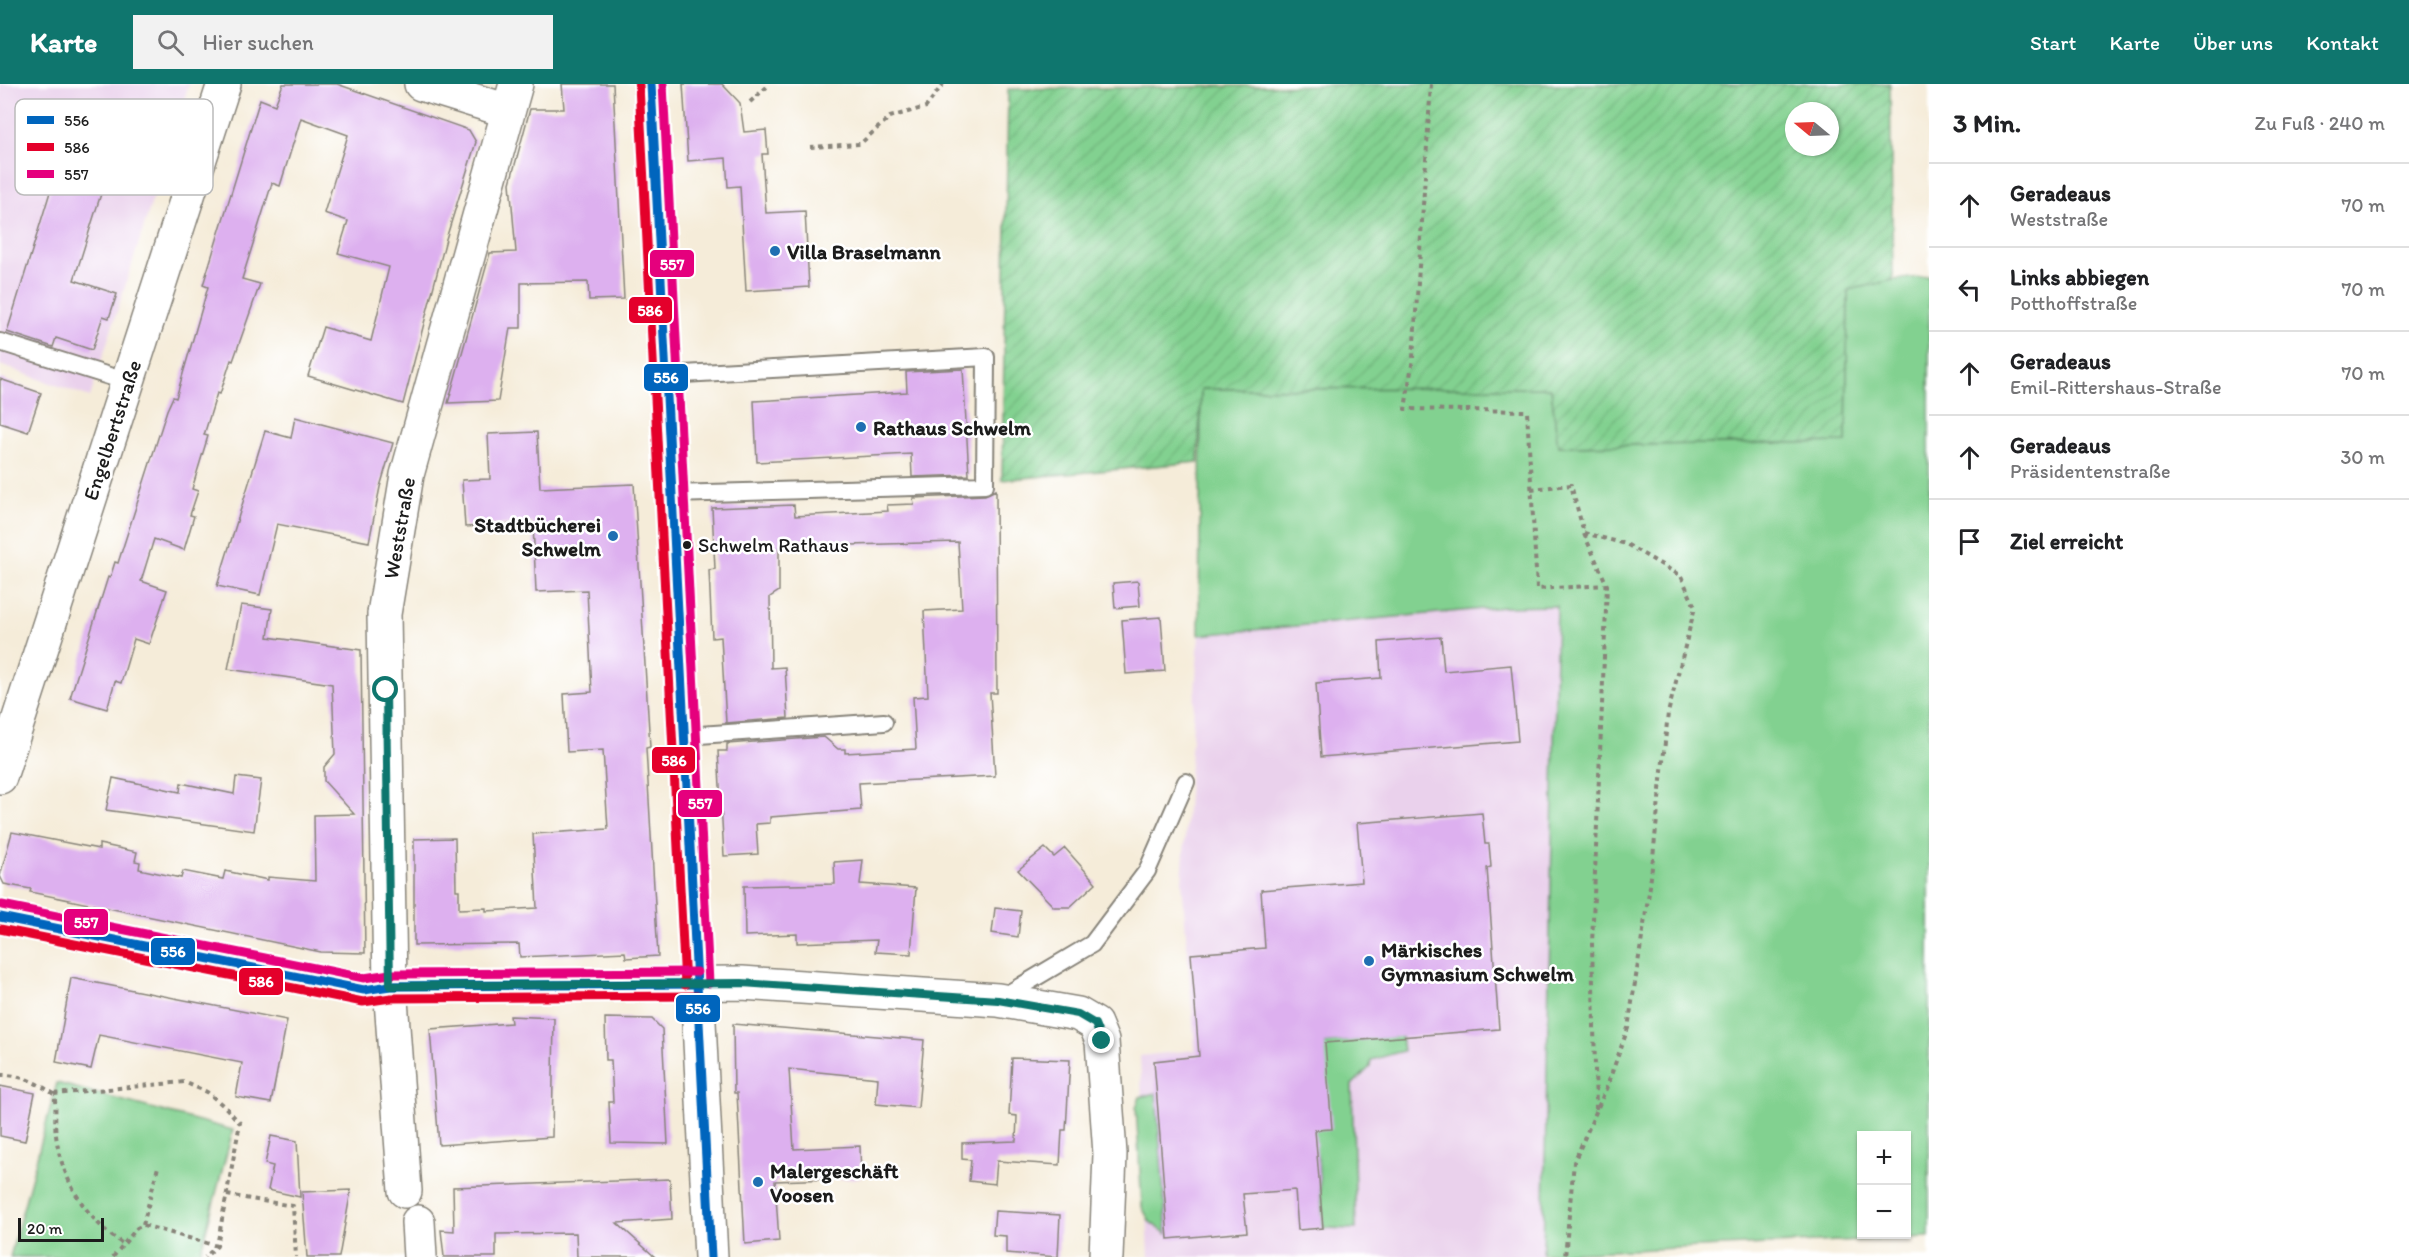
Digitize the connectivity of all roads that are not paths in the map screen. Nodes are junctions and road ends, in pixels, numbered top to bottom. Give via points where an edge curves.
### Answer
1 (224, 84) edge
2 (421, 84) edge
3 (651, 84) edge
4 (512, 98) edge
5 (213, 118) edge
6 (188, 195) edge
7 (0, 342) edge
8 (666, 375) junction
9 (128, 382) junction
10 (672, 494) junction
11 (884, 722) dead end
12 (685, 736) junction
13 (0, 777) edge
14 (1186, 782) dead end
15 (0, 917) edge
16 (698, 984) junction
17 (390, 986) junction
18 (998, 1000) junction
19 (405, 1191) dead end
20 (417, 1222) dead end
21 (420, 1257) edge
22 (711, 1257) edge
23 (1106, 1257) edge

1 - 5 street, Engelbertstraße
2 - 4 street
3 - 8 street
4 - 17 street, Weststraße via 408,475 384,614
6 - 9 street, Engelbertstraße
7 - 9 lane
8 - 10 street
8 - 10 lane via 986,357 985,485
9 - 13 street, Engelbertstraße
10 - 12 street
11 - 12 lane
12 - 16 street
14 - 18 lane via 1147,871 1092,944
15 - 17 street via 364,990
16 - 17 street
16 - 18 street via 742,983
16 - 22 street
17 - 19 street, Weststraße
18 - 23 street via 1078,1014 1095,1024 1102,1041 1110,1154
20 - 21 street

